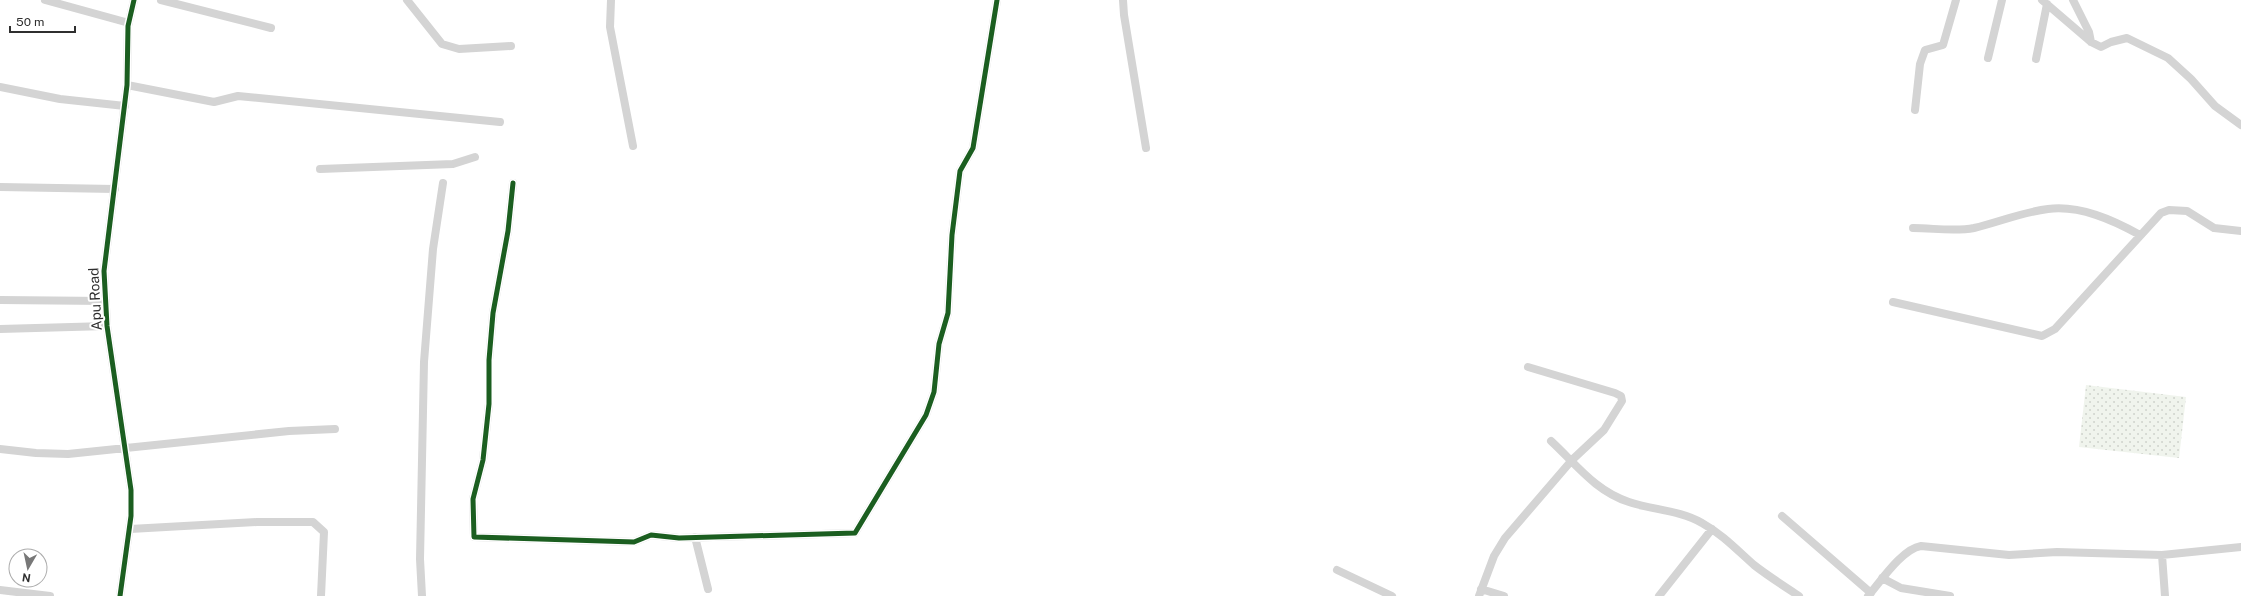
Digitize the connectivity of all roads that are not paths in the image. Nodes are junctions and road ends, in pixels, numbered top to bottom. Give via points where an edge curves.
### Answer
1 (45, 0) edge
2 (134, 0) edge
3 (161, 0) edge
4 (407, 0) edge
5 (611, 0) edge
6 (997, 0) edge
7 (1123, 0) edge
8 (1956, 0) edge
9 (2002, 0) edge
10 (2073, 0) edge
11 (2045, 2) edge
12 (129, 23) junction
13 (271, 28) dead end
14 (2090, 42) junction
15 (511, 46) dead end
16 (1988, 58) dead end
17 (2036, 59) dead end
18 (127, 85) junction
19 (0, 87) edge
20 (125, 106) junction
21 (1915, 110) dead end
22 (500, 122) dead end
23 (2241, 125) edge
24 (633, 146) dead end
25 (1146, 148) dead end
26 (475, 157) dead end
27 (320, 169) dead end
28 (443, 183) dead end
29 (513, 183) dead end
30 (0, 187) edge
31 (115, 189) junction
32 (1913, 228) dead end
33 (2241, 231) edge
34 (2140, 235) junction
35 (0, 300) edge
36 (106, 301) junction
37 (1893, 302) dead end
38 (107, 326) junction
39 (0, 329) edge
40 (1528, 367) dead end
41 (335, 429) dead end
42 (1551, 441) dead end
43 (0, 449) edge
44 (126, 449) junction
45 (1572, 460) junction
46 (1782, 516) dead end
47 (130, 529) junction
48 (1712, 529) junction
49 (695, 537) junction
50 (2241, 547) edge
51 (2162, 555) junction
52 (1337, 570) dead end
53 (1882, 578) junction
54 (708, 589) dead end
55 (0, 590) edge
56 (1480, 593) edge
57 (1870, 595) edge
58 (50, 596) edge
59 (120, 596) edge
60 (321, 596) edge
61 (422, 596) edge
62 (1392, 596) edge
63 (1504, 596) edge
64 (1659, 596) edge
65 (1799, 596) edge
66 (1950, 596) edge
67 (2165, 596) edge

1 - 12 street
2 - 12 street, Apu Road
3 - 13 street
4 - 15 street via 442,44 459,49
5 - 24 street via 610,27
6 - 49 street via 973,148 960,171 952,235 948,314 939,344 934,392 926,415 855,533
7 - 25 street
8 - 21 street via 1943,45 1925,50 1920,64
9 - 16 street
10 - 14 street via 2089,32
11 - 14 street
11 - 17 street
12 - 18 street, Apu Road
14 - 23 street via 2101,47 2127,38 2168,58 2215,106
18 - 20 street, Apu Road
18 - 22 street via 214,102 238,96
19 - 20 street via 60,99
20 - 31 street, Apu Road
26 - 27 street via 453,164
28 - 61 street via 433,249 424,362 420,559
29 - 49 street via 508,231 493,313 484,460 473,499 474,537 634,542 651,535
30 - 31 street
31 - 36 street, Apu Road via 104,271
32 - 34 street via 1973,228 2032,212 2061,208 2119,223
33 - 34 street via 2214,228 2187,212 2169,210 2160,213
34 - 37 street via 2056,329 2042,336
35 - 36 street
36 - 38 street, Apu Road
38 - 39 street
38 - 44 street, Apu Road
40 - 45 street via 1596,386 1621,396 1622,401 1604,430
41 - 44 street via 289,431
42 - 45 street
43 - 44 street via 68,454
44 - 47 street, Apu Road via 131,490
45 - 48 street via 1586,476 1615,497 1684,516
45 - 56 street via 1505,538 1494,556
46 - 57 street
47 - 59 street, Apu Road
47 - 60 street via 257,522 313,522 324,532
48 - 64 street
48 - 65 street via 1754,565
49 - 54 street
50 - 51 street
51 - 53 street via 2058,552 2009,555 1921,546 1907,552
51 - 67 street
52 - 62 street
53 - 57 street
53 - 66 street via 1901,588
55 - 58 street
56 - 63 street

